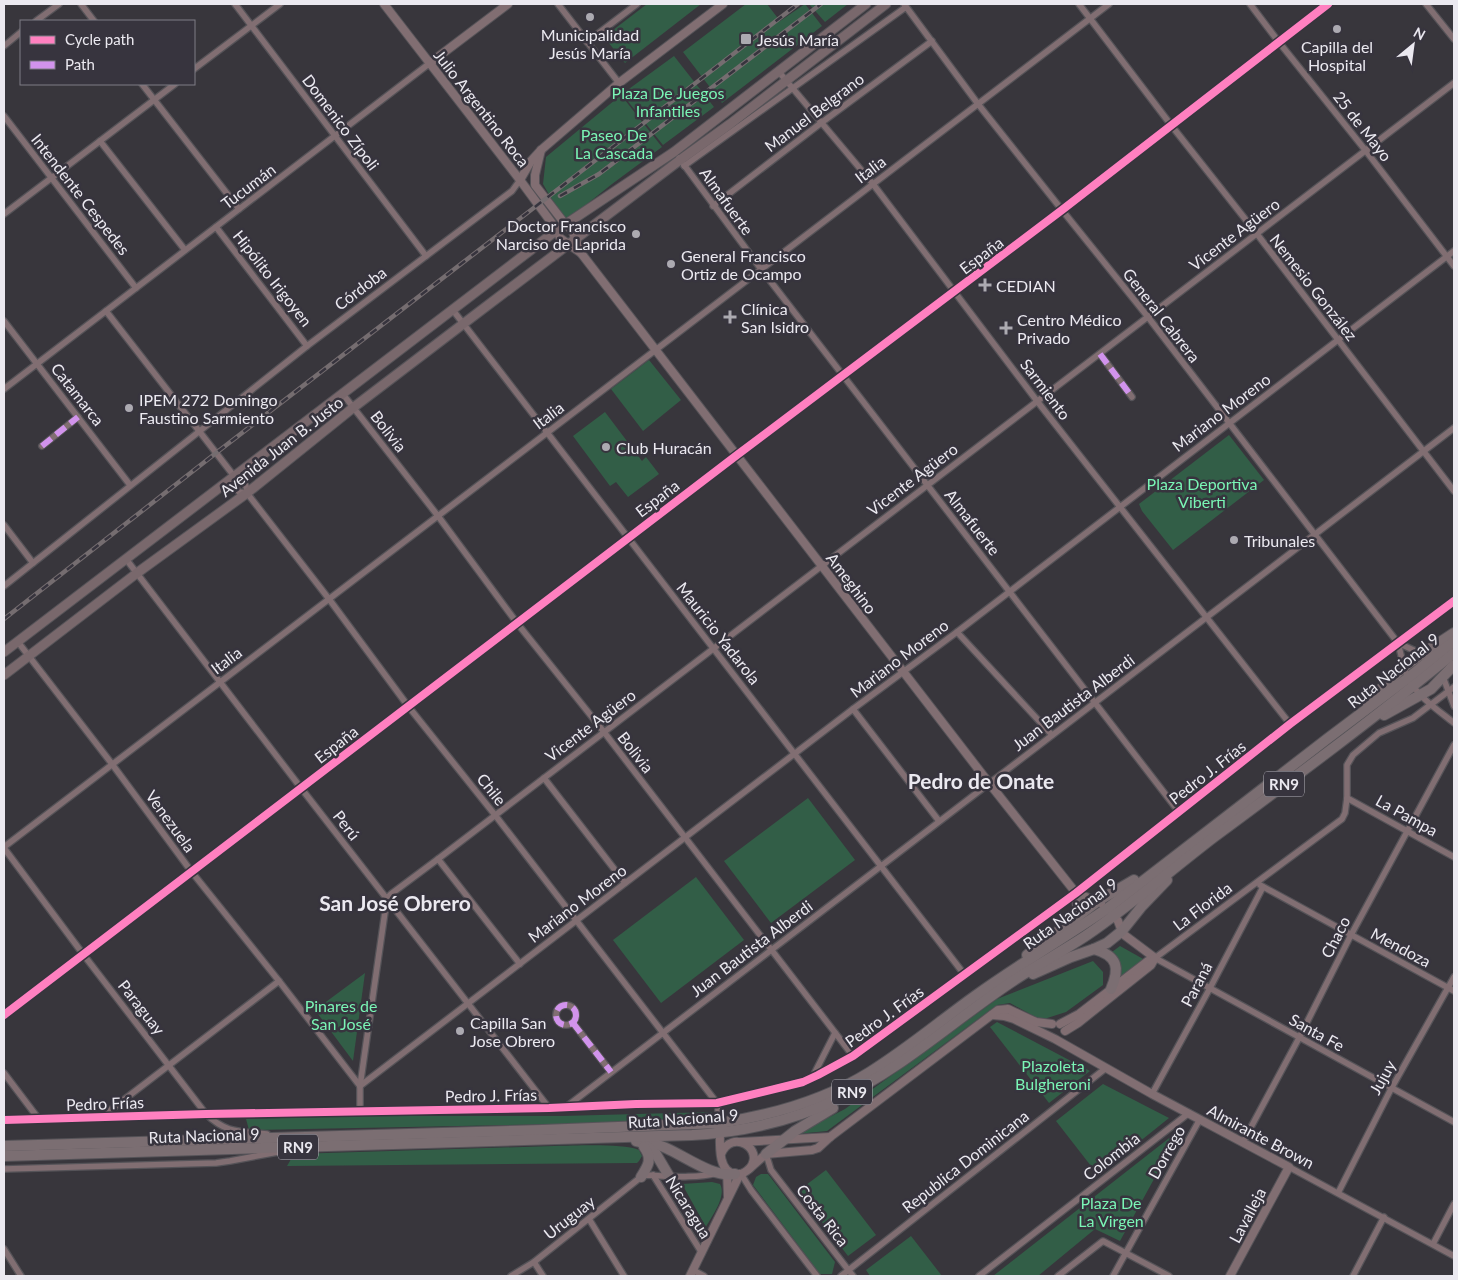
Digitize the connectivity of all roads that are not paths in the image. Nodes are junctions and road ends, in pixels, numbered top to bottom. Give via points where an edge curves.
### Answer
1 (59, 4) edge
2 (81, 4) edge
3 (235, 4) edge
4 (280, 4) edge
5 (384, 4) edge
6 (508, 4) edge
7 (558, 4) edge
8 (637, 4) edge
9 (866, 4) edge
10 (886, 4) edge
11 (1080, 4) edge
12 (1109, 4) edge
13 (1250, 4) edge
14 (1328, 4) edge
15 (1426, 4) edge
16 (719, 5) edge
17 (905, 5) edge
18 (1090, 18) junction
19 (37, 20) edge
20 (93, 20) edge
21 (252, 25) junction
22 (20, 33) edge
23 (1454, 39) edge
24 (932, 41) junction
25 (1278, 41) junction
26 (587, 42) junction
27 (4, 46) edge
28 (430, 63) junction
29 (195, 69) edge
30 (779, 72) junction
31 (786, 80) junction
32 (619, 83) junction
33 (1454, 83) edge
34 (143, 85) edge
35 (174, 85) edge
36 (792, 89) junction
37 (154, 100) junction
38 (978, 104) junction
39 (4, 116) edge
40 (821, 123) junction
41 (1171, 125) junction
42 (335, 137) junction
43 (100, 141) junction
44 (541, 150) junction
45 (1366, 151) junction
46 (680, 159) junction
47 (51, 178) junction
48 (520, 180) junction
49 (873, 184) junction
50 (714, 206) junction
51 (239, 210) junction
52 (1062, 210) junction
53 (4, 214) edge
54 (216, 227) junction
55 (561, 227) junction
56 (1257, 234) junction
57 (572, 242) junction
58 (185, 250) junction
59 (1454, 251) edge
60 (426, 256) junction
61 (1447, 256) junction
62 (1454, 266) edge
63 (761, 269) junction
64 (136, 288) junction
65 (955, 292) junction
66 (452, 309) junction
67 (106, 311) junction
68 (1148, 317) junction
69 (4, 321) edge
70 (463, 324) junction
71 (1338, 340) junction
72 (307, 346) junction
73 (656, 350) junction
74 (1100, 354) junction
75 (37, 364) junction
76 (843, 375) junction
77 (4, 389) edge
78 (342, 393) junction
79 (1132, 397) dead end
80 (1037, 401) junction
81 (354, 407) junction
82 (78, 417) junction
83 (1229, 423) junction
84 (1454, 428) edge
85 (199, 431) junction
86 (547, 432) junction
87 (42, 446) dead end
88 (1424, 451) junction
89 (737, 455) junction
90 (234, 476) junction
91 (130, 485) junction
92 (928, 485) junction
93 (1454, 491) edge
94 (247, 492) junction
95 (1119, 506) junction
96 (438, 516) junction
97 (4, 526) edge
98 (1315, 534) junction
99 (628, 538) junction
100 (126, 559) junction
101 (32, 563) junction
102 (822, 566) junction
103 (137, 573) junction
104 (4, 586) edge
105 (1010, 591) junction
106 (329, 599) junction
107 (1454, 601) edge
108 (1206, 617) junction
109 (516, 623) junction
110 (957, 632) junction
111 (1454, 633) edge
112 (1454, 641) edge
113 (18, 642) junction
114 (1398, 643) junction
115 (714, 649) junction
116 (4, 652) edge
117 (1454, 653) edge
118 (1422, 654) junction
119 (28, 656) junction
120 (1454, 665) edge
121 (1404, 667) junction
122 (903, 672) junction
123 (4, 675) edge
124 (1443, 677) junction
125 (221, 682) junction
126 (1411, 682) junction
127 (1454, 687) edge
128 (1448, 691) junction
129 (1421, 695) junction
130 (1096, 703) junction
131 (1431, 704) junction
132 (408, 706) junction
133 (1454, 706) edge
134 (853, 709) junction
135 (1454, 722) edge
136 (1290, 724) junction
137 (1350, 728) junction
138 (604, 732) junction
139 (1052, 735) junction
140 (1454, 745) edge
141 (794, 754) junction
142 (112, 764) junction
143 (544, 778) junction
144 (989, 783) junction
145 (301, 788) junction
146 (1347, 798) junction
147 (1178, 812) junction
148 (495, 815) junction
149 (940, 821) junction
150 (1407, 831) junction
151 (685, 838) junction
152 (4, 848) edge
153 (1454, 857) edge
154 (438, 859) junction
155 (1186, 859) junction
156 (881, 866) junction
157 (1161, 866) junction
158 (191, 871) junction
159 (1256, 883) junction
160 (625, 884) junction
161 (1263, 887) junction
162 (1076, 893) junction
163 (387, 898) junction
164 (1098, 901) junction
165 (1111, 912) junction
166 (1077, 917) junction
167 (576, 921) junction
168 (1122, 931) junction
169 (1351, 935) junction
170 (1094, 949) junction
171 (771, 950) junction
172 (83, 954) junction
173 (1155, 958) junction
174 (520, 964) junction
175 (964, 974) junction
176 (1454, 976) edge
177 (1011, 977) junction
178 (279, 981) junction
179 (1210, 988) junction
180 (1111, 989) junction
181 (1451, 989) edge
182 (468, 1003) junction
183 (4, 1015) edge
184 (992, 1015) junction
185 (573, 1023) dead end
186 (1056, 1024) junction
187 (662, 1032) junction
188 (1065, 1032) junction
189 (835, 1033) junction
190 (1053, 1038) junction
191 (1299, 1038) junction
192 (1073, 1050) junction
193 (853, 1056) junction
194 (170, 1065) junction
195 (1106, 1068) junction
196 (610, 1072) junction
197 (4, 1074) edge
198 (812, 1078) junction
199 (360, 1086) junction
200 (864, 1086) junction
201 (1391, 1089) junction
202 (1152, 1094) junction
203 (717, 1103) junction
204 (565, 1107) junction
205 (549, 1108) junction
206 (360, 1111) junction
207 (1189, 1113) junction
208 (206, 1114) junction
209 (38, 1118) junction
210 (100, 1118) junction
211 (1200, 1119) junction
212 (4, 1120) edge
213 (1454, 1122) edge
214 (720, 1123) junction
215 (720, 1134) junction
216 (286, 1137) junction
217 (830, 1137) junction
218 (610, 1138) junction
219 (783, 1140) junction
220 (641, 1142) junction
221 (737, 1142) junction
222 (1243, 1142) junction
223 (4, 1146) edge
224 (300, 1147) junction
225 (752, 1151) junction
226 (721, 1154) junction
227 (4, 1156) edge
228 (762, 1158) junction
229 (1289, 1167) junction
230 (4, 1169) edge
231 (749, 1169) junction
232 (771, 1170) junction
233 (731, 1173) junction
234 (654, 1175) junction
235 (669, 1176) junction
236 (641, 1177) junction
237 (1338, 1193) junction
238 (728, 1202) junction
239 (1454, 1204) edge
240 (1384, 1217) junction
241 (589, 1219) junction
242 (708, 1241) junction
243 (1433, 1244) junction
244 (4, 1249) edge
245 (702, 1253) junction
246 (1126, 1253) junction
247 (1454, 1256) edge
248 (534, 1262) junction
249 (848, 1270) junction
250 (692, 1273) edge
251 (21, 1276) edge
252 (512, 1276) edge
253 (542, 1276) edge
254 (624, 1276) edge
255 (704, 1276) edge
256 (817, 1276) edge
257 (841, 1276) edge
258 (853, 1276) edge
259 (979, 1276) edge
260 (1058, 1276) edge
261 (1113, 1276) edge
262 (1169, 1276) edge
263 (1230, 1276) edge
264 (1353, 1276) edge

1 - 19 street
2 - 20 street
3 - 21 street, Domenico Zípoli
4 - 21 street
5 - 28 street, Julio Argentino Roca
6 - 28 street, Tucumán
7 - 26 street
8 - 26 street
9 - 30 main road
10 - 31 main road
11 - 18 street, Nemesio González
12 - 18 street, Italia
13 - 25 street, 25 de Mayo
14 - 25 street, España
15 - 23 street
16 - 32 street, Córdoba
17 - 24 street, General Cabrera
17 - 36 street
18 - 38 street, Italia
18 - 41 street, Nemesio González
21 - 29 street
21 - 42 street, Domenico Zípoli
22 - 27 street
24 - 38 street, General Cabrera
24 - 40 street, Manuel Belgrano
25 - 41 street, España
25 - 45 street, 25 de Mayo
26 - 32 street
28 - 42 street, Tucumán
28 - 48 street, Julio Argentino Roca
30 - 31 street, Sarmiento
30 - 46 main road
31 - 36 street, Sarmiento
31 - 46 main road
32 - 44 street, Córdoba
33 - 45 street, Vicente Agüero
34 - 37 street, Hipólito Irigoyen
35 - 37 street
36 - 40 street, Sarmiento
36 - 46 street
37 - 43 street
37 - 51 street, Hipólito Irigoyen
38 - 49 street, Italia
38 - 52 street, General Cabrera
39 - 47 street, Intendente Cespedes
40 - 49 street, Sarmiento
40 - 50 street, Manuel Belgrano
41 - 52 street, España
41 - 56 street, Nemesio González
42 - 51 street, Tucumán
42 - 60 street, Domenico Zípoli
43 - 47 street
43 - 58 street
44 - 48 street, Córdoba
44 - 55 street via 535,185
45 - 56 street, Vicente Agüero
45 - 61 street, 25 de Mayo
46 - 50 street, Almafuerte
46 - 55 main road, Avenida Juan B. Justo
46 - 57 main road, Avenida Juan B. Justo
47 - 53 street
47 - 64 street, Intendente Cespedes
48 - 55 street, Julio Argentino Roca
48 - 60 street, Córdoba via 512,191
49 - 63 street, Italia
49 - 65 street, Sarmiento
50 - 63 street, Almafuerte
51 - 54 street, Tucumán
52 - 65 street, España
52 - 68 street, General Cabrera
54 - 58 street, Tucumán
54 - 72 street, Hipólito Irigoyen
55 - 57 street via 572,230
55 - 57 street, Ameghino via 560,238
55 - 66 main road, Avenida Juan B. Justo
56 - 68 street, Vicente Agüero
56 - 71 street, Nemesio González
57 - 70 main road, Avenida Juan B. Justo
57 - 73 street, Ameghino
58 - 64 street, Tucumán
59 - 61 street, Mariano Moreno
60 - 72 street, Córdoba
61 - 62 street, 25 de Mayo
61 - 71 street, Mariano Moreno
63 - 73 street, Italia
63 - 76 street, Almafuerte
64 - 67 street, Tucumán
65 - 76 street, España
65 - 80 street, Sarmiento
66 - 70 street, Mauricio Yadarola
66 - 78 main road, Avenida Juan B. Justo
67 - 75 street, Tucumán
67 - 85 street
68 - 74 street, Vicente Agüero
68 - 83 street, General Cabrera
69 - 75 street, Catamarca
70 - 81 main road, Avenida Juan B. Justo
70 - 86 street, Mauricio Yadarola
71 - 83 street, Mariano Moreno
71 - 88 street, Nemesio González
72 - 85 street, Córdoba
73 - 86 street, Italia
73 - 89 street, Ameghino
74 - 79 street
74 - 80 street, Vicente Agüero
75 - 77 street, Tucumán
75 - 82 street, Catamarca
76 - 89 street, España
76 - 92 street, Almafuerte
78 - 81 street, Bolivia
78 - 90 main road, Avenida Juan B. Justo
80 - 92 street, Vicente Agüero
80 - 95 street, Sarmiento
81 - 94 main road, Avenida Juan B. Justo
81 - 96 street, Bolivia
82 - 87 street
82 - 91 street, Catamarca
83 - 95 street, Mariano Moreno
83 - 98 street, General Cabrera
84 - 88 street, Juan Bautista Alberdi
85 - 90 street, Chile
85 - 91 street, Córdoba
86 - 96 street, Italia
86 - 99 street, Mauricio Yadarola
88 - 93 street, Nemesio González
88 - 98 street, Juan Bautista Alberdi
89 - 99 street, España
89 - 102 street, Ameghino
90 - 94 street, Chile via 241,478
90 - 94 street, Chile via 232,483 239,492
90 - 100 main road, Avenida Juan B. Justo
91 - 101 street, Córdoba
92 - 102 street, Vicente Agüero
92 - 105 street, Almafuerte
94 - 103 main road, Avenida Juan B. Justo
94 - 106 street, Chile
95 - 105 street, Mariano Moreno
95 - 108 street, Sarmiento
96 - 106 street, Italia
96 - 109 street, Bolivia
97 - 101 street
98 - 108 street, Juan Bautista Alberdi
98 - 114 street, General Cabrera
99 - 109 street, España
99 - 115 street, Mauricio Yadarola
100 - 103 street, Perú
100 - 113 main road, Avenida Juan B. Justo
101 - 104 street, Córdoba
102 - 115 street, Vicente Agüero
102 - 122 street, Ameghino
103 - 119 main road, Avenida Juan B. Justo
103 - 125 street, Perú
105 - 110 street, Mariano Moreno
105 - 130 street, Almafuerte
106 - 125 street, Italia
106 - 132 street, Chile
107 - 114 street, Pedro J. Frías
108 - 130 street, Juan Bautista Alberdi
108 - 136 street, Sarmiento
109 - 132 street, España
109 - 138 street, Bolivia
110 - 122 street, Mariano Moreno
110 - 139 street
111 - 118 highway
112 - 126 highway, Ruta Nacional 9 / RN9
113 - 116 main road, Avenida Juan B. Justo
113 - 119 street, Venezuela
114 - 118 street
114 - 121 street
114 - 136 street, Pedro J. Frías
115 - 138 street, Vicente Agüero
115 - 141 street, Mauricio Yadarola
117 - 126 highway, Ruta Nacional 9 / RN9
118 - 121 highway
119 - 123 main road, Avenida Juan B. Justo
119 - 142 street, Venezuela
120 - 124 highway
121 - 126 street
121 - 137 highway via 1363,706
122 - 134 street, Mariano Moreno
122 - 144 street, Ameghino
124 - 128 street
124 - 129 highway
125 - 142 street, Italia
125 - 145 street, Perú
126 - 129 street
126 - 137 highway, Ruta Nacional 9 / RN9
127 - 128 street, La Florida
128 - 131 street, La Florida
128 - 133 street
129 - 131 street
129 - 137 highway
130 - 139 street, Juan Bautista Alberdi
130 - 147 street, Almafuerte
131 - 135 street
131 - 146 street, La Florida via 1413,718 1379,733 1353,755 1347,766
132 - 145 street, España
132 - 148 street, Chile
134 - 141 street, Mariano Moreno
134 - 149 street
136 - 147 street, Pedro J. Frías
137 - 155 highway, Ruta Nacional 9 / RN9
137 - 157 highway, Ruta Nacional 9 / RN9
138 - 143 street, Vicente Agüero
138 - 151 street, Bolivia
139 - 144 street, Juan Bautista Alberdi
140 - 150 street, Chaco
141 - 151 street, Mariano Moreno
141 - 156 street, Mauricio Yadarola
142 - 152 street, Italia
142 - 158 street, Venezuela
143 - 148 street, Vicente Agüero
143 - 160 street
144 - 149 street, Juan Bautista Alberdi
144 - 162 street, Ameghino
145 - 158 street, España
145 - 163 street, Perú
146 - 150 street, La Pampa
146 - 159 street, La Florida via 1342,819
147 - 162 street, Pedro J. Frías
148 - 154 street, Vicente Agüero
148 - 167 street, Chile
149 - 156 street, Juan Bautista Alberdi
150 - 153 street, La Pampa
150 - 169 street, Chaco
151 - 160 street, Mariano Moreno
151 - 171 street, Bolivia
152 - 172 street, Paraguay
154 - 163 street, Vicente Agüero
154 - 174 street
155 - 165 highway, Ruta Nacional 9 / RN9
155 - 168 highway, RN9
156 - 171 street, Juan Bautista Alberdi
156 - 175 street, Mauricio Yadarola
157 - 164 highway, RN9
157 - 165 highway, Ruta Nacional 9 / RN9
158 - 172 street, España
158 - 178 street, Venezuela
159 - 161 street, Mendoza
159 - 173 street, La Florida
160 - 167 street, Mariano Moreno
161 - 169 street, Mendoza
161 - 179 street, Paraná
162 - 164 street
162 - 166 highway
162 - 175 street, Pedro J. Frías
163 - 182 street, Perú
163 - 199 street
164 - 165 street
164 - 166 highway, RN9
165 - 168 street
165 - 177 highway, Ruta Nacional 9 / RN9 via 1084,936
166 - 177 highway, RN9 via 1024,957
167 - 174 street, Mariano Moreno
167 - 187 street, Chile
168 - 170 highway, RN9
168 - 173 street
169 - 181 street, Mendoza
169 - 191 street, Chaco
170 - 177 highway, RN9
170 - 180 highway via 1110,957 1116,966
171 - 187 street, Juan Bautista Alberdi
171 - 189 street, Bolivia
172 - 183 street, España
172 - 194 street, Paraguay
173 - 179 street, Santa Fe
173 - 180 street
173 - 188 street, La Florida via 1151,965
174 - 182 street, Mariano Moreno
175 - 193 street, Pedro J. Frías
176 - 181 street, Jujuy
177 - 200 highway, Ruta Nacional 9 / RN9 via 902,1062
177 - 214 highway, Ruta Nacional 9 / RN9 via 975,996 899,1053 848,1084 793,1107
178 - 194 street
178 - 199 street, Venezuela
179 - 191 street, Santa Fe
179 - 202 street, Paraná
180 - 186 street via 1079,1014
181 - 201 street, Jujuy
182 - 199 street, Mariano Moreno
182 - 205 street, Perú
184 - 186 street via 1008,1009 1036,1022
184 - 190 street, Almirante Brown via 1014,1018
184 - 217 street
185 - 196 street
186 - 188 street
186 - 190 street via 1049,1030
187 - 196 street, Juan Bautista Alberdi
187 - 203 street, Chile
188 - 190 street via 1061,1038
188 - 192 street
189 - 193 street, Bolivia
189 - 198 street
190 - 192 street, Almirante Brown
191 - 201 street, Santa Fe
191 - 222 street, Chaco
192 - 195 street, Almirante Brown
193 - 198 street, Pedro J. Frías
194 - 208 street, Paraguay
194 - 210 street
195 - 202 street, Almirante Brown
195 - 249 street, Republica Dominicana
196 - 204 street, Juan Bautista Alberdi
197 - 209 street
198 - 203 street, Pedro J. Frías
199 - 206 street
200 - 215 highway, Ruta Nacional 9 / RN9 via 798,1116
200 - 219 highway
201 - 213 street, Santa Fe
201 - 237 street, Jujuy
202 - 207 street, Almirante Brown
203 - 204 street, Pedro J. Frías
203 - 214 street
204 - 205 street, Pedro J. Frías
205 - 206 street, Pedro J. Frías
206 - 208 street, Pedro J. Frías
207 - 211 street, Almirante Brown
207 - 259 street, Colombia
208 - 210 street, Pedro Frías
208 - 216 street, Paraguay via 216,1123 235,1131
209 - 210 street, Pedro Frías
209 - 212 street, Pedro Frías
211 - 222 street, Almirante Brown
211 - 246 street, Dorrego
214 - 215 street
214 - 216 highway, Ruta Nacional 9 / RN9
215 - 218 highway, Ruta Nacional 9 / RN9
215 - 226 street
216 - 223 highway, Ruta Nacional 9 / RN9
217 - 219 street
217 - 228 street via 812,1150
218 - 220 highway
218 - 224 highway, Ruta Nacional 9 / RN9
219 - 221 street
219 - 228 highway
220 - 233 highway via 667,1148
220 - 235 highway via 656,1154
220 - 236 highway via 649,1158
221 - 225 street
221 - 226 street via 727,1145
222 - 229 street, Almirante Brown
224 - 227 highway, Ruta Nacional 9 / RN9
224 - 230 street via 216,1163
225 - 228 street, Costa Rica
225 - 231 street via 753,1161
226 - 233 street via 722,1164
228 - 231 street
228 - 232 street, Costa Rica
228 - 232 street, Costa Rica
229 - 237 street, Almirante Brown
229 - 263 street, Lavalleja
231 - 233 street
232 - 249 street, Costa Rica
233 - 235 street
233 - 238 street
233 - 238 street
233 - 256 street via 751,1190
234 - 235 street
234 - 236 street
234 - 245 street, Nicaragua
235 - 242 street, Nicaragua
236 - 241 street, Uruguay
237 - 240 street, Almirante Brown
238 - 242 street
239 - 243 street
240 - 243 street, Almirante Brown
240 - 264 street
241 - 248 street, Uruguay
241 - 254 street
242 - 245 street
243 - 247 street, Almirante Brown
244 - 251 street
245 - 250 street
246 - 260 street via 1103,1241
246 - 261 street, Dorrego
246 - 262 street
248 - 252 street, Uruguay
248 - 253 street
249 - 257 street, Republica Dominicana
249 - 258 street, Costa Rica
250 - 255 street

